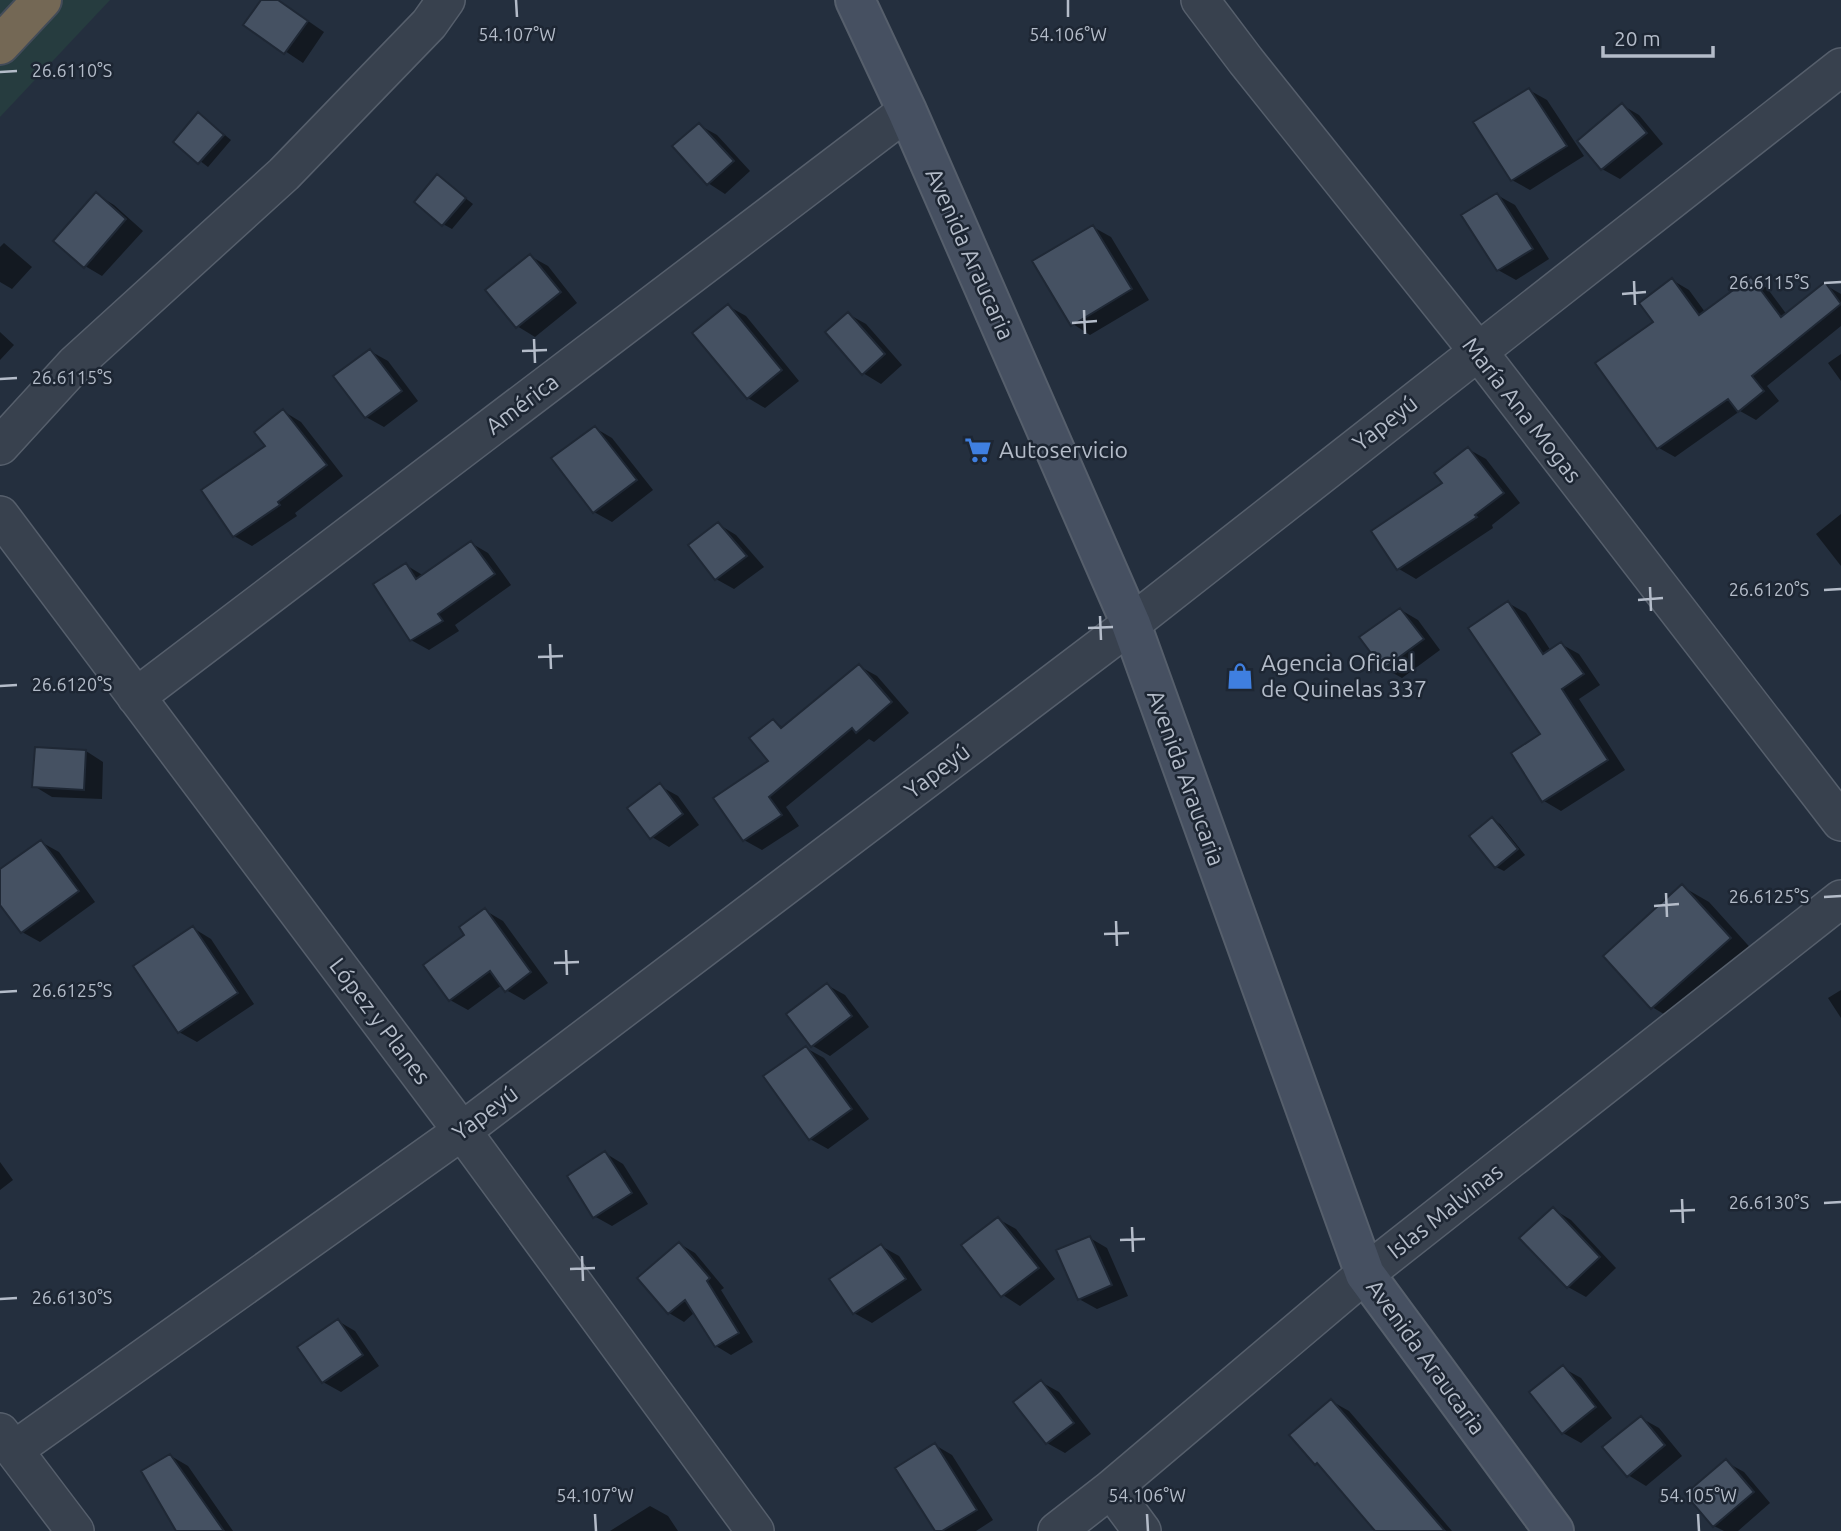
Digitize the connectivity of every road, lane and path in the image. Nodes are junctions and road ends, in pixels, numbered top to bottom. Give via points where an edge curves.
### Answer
1 (43, 0) edge
2 (446, 0) edge
3 (855, 0) edge
4 (1200, 0) edge
5 (0, 45) edge
6 (1841, 67) edge
7 (907, 111) junction
8 (1477, 351) junction
9 (0, 446) edge
10 (0, 515) edge
11 (1130, 624) junction
12 (136, 697) junction
13 (1841, 822) edge
14 (1841, 899) edge
15 (462, 1130) junction
16 (1365, 1274) junction
17 (7, 1441) edge
18 (1111, 1489) junction
19 (75, 1531) edge
20 (755, 1531) edge
21 (1057, 1531) edge
22 (1142, 1531) edge
23 (1554, 1531) edge

1 - 5 highway
2 - 9 street via 429,24 284,174 75,364
3 - 7 main road, Avenida Araucaria
4 - 8 street, María Ana Mogas
6 - 8 street, Yapeyú
7 - 11 main road, Avenida Araucaria
7 - 12 street, América
8 - 11 street, Yapeyú
8 - 13 street, María Ana Mogas
10 - 12 street, López y Planes
11 - 15 street, Yapeyú
11 - 16 main road, Avenida Araucaria
12 - 15 street, López y Planes
14 - 16 street, Islas Malvinas
15 - 17 street, Yapeyú
15 - 20 street, López y Planes
16 - 18 street, Islas Malvinas
16 - 23 main road, Avenida Araucaria
17 - 19 street
18 - 21 street, Islas Malvinas
18 - 22 street

